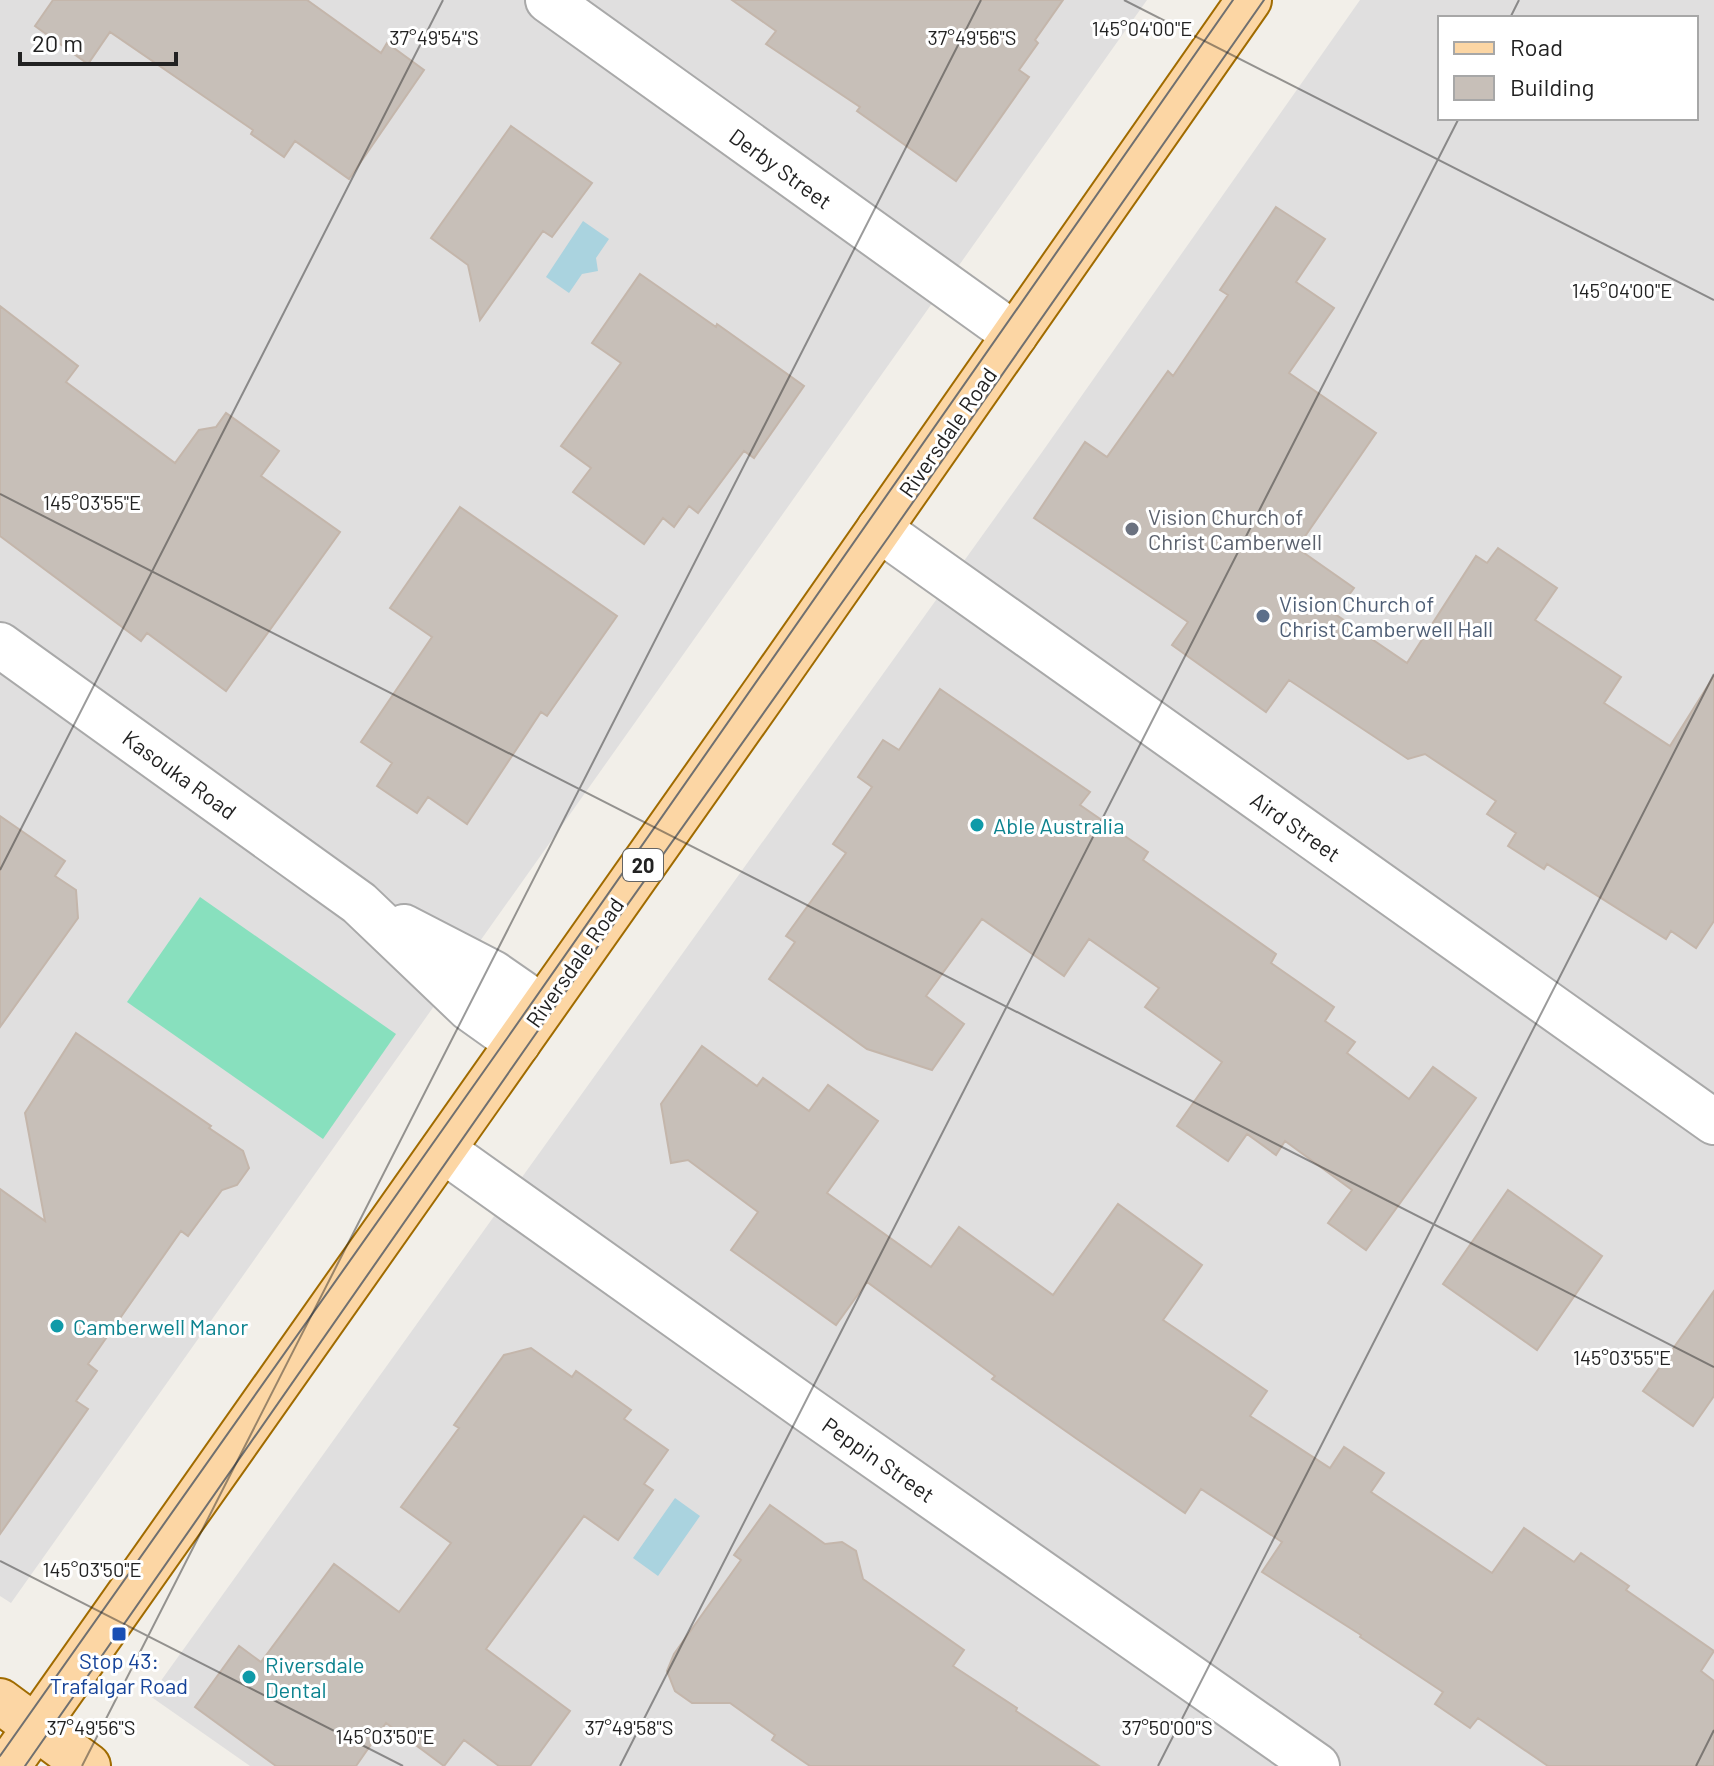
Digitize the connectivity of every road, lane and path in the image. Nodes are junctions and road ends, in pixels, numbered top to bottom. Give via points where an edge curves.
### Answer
1 (548, 0) edge
2 (1249, 0) edge
3 (1015, 335) junction
4 (879, 529) junction
5 (0, 645) edge
6 (359, 903) junction
7 (542, 1007) junction
8 (518, 1043) junction
9 (1714, 1122) edge
10 (443, 1150) junction
11 (0, 1701) edge
12 (35, 1728) junction
13 (8, 1766) edge
14 (88, 1766) edge
15 (1317, 1766) edge

1 - 3 street, Derby Street
2 - 3 main road, Riversdale Road / 20
3 - 4 main road, Riversdale Road / 20
4 - 7 main road, Riversdale Road / 20
4 - 9 street, Aird Street
5 - 6 street, Kasouka Road
6 - 7 street, Kasouka Road via 493,973
6 - 8 street, Kasouka Road via 469,1008
7 - 8 main road, Riversdale Road / 20
8 - 10 main road, Riversdale Road / 20
10 - 12 main road, Riversdale Road / 20
10 - 15 street, Peppin Street
11 - 12 main road
12 - 13 main road, Riversdale Road / 20
12 - 14 main road

